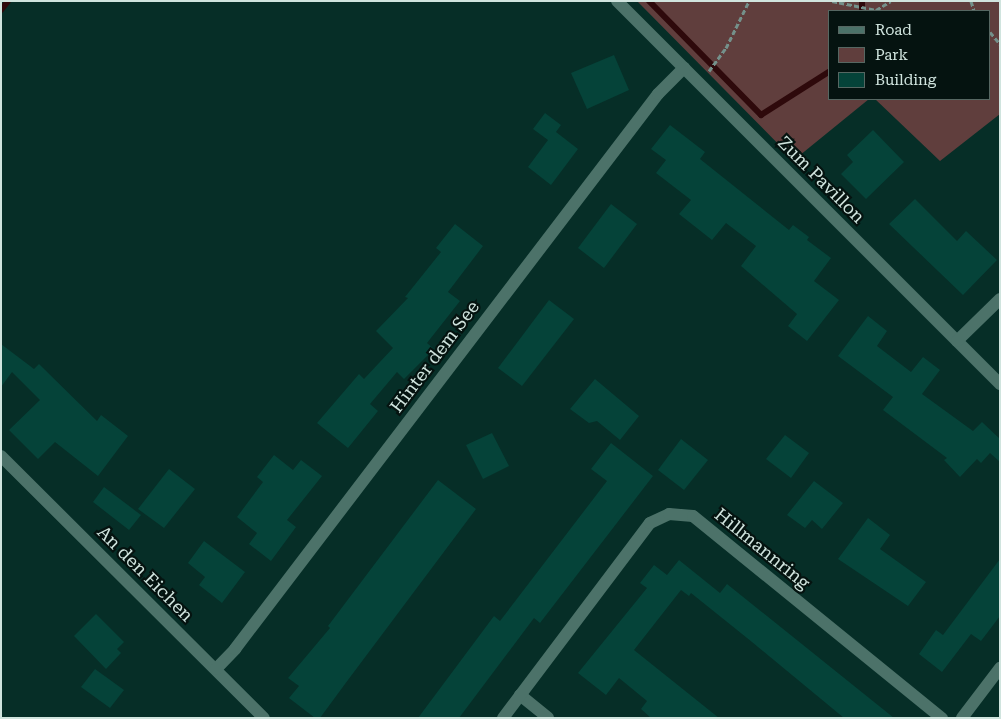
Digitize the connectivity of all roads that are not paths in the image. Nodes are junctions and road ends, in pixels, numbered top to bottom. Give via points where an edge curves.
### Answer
1 (618, 1) edge
2 (684, 68) junction
3 (1000, 299) edge
4 (957, 341) junction
5 (1000, 384) edge
6 (1, 456) edge
7 (1000, 668) edge
8 (216, 669) junction
9 (520, 695) junction
10 (264, 718) edge
11 (503, 718) edge
12 (548, 718) edge
13 (942, 718) edge
14 (962, 718) edge

1 - 2 street, Zum Pavillon
2 - 4 street, Zum Pavillon
2 - 8 street, Hinter dem See via 658,94 235,649
3 - 4 street
4 - 5 street, Zum Pavillon
6 - 8 street, An den Eichen
7 - 14 street
8 - 10 street, An den Eichen
9 - 11 street, Hillmannring
9 - 12 street
9 - 13 street, Hillmannring via 650,523 669,514 693,516

